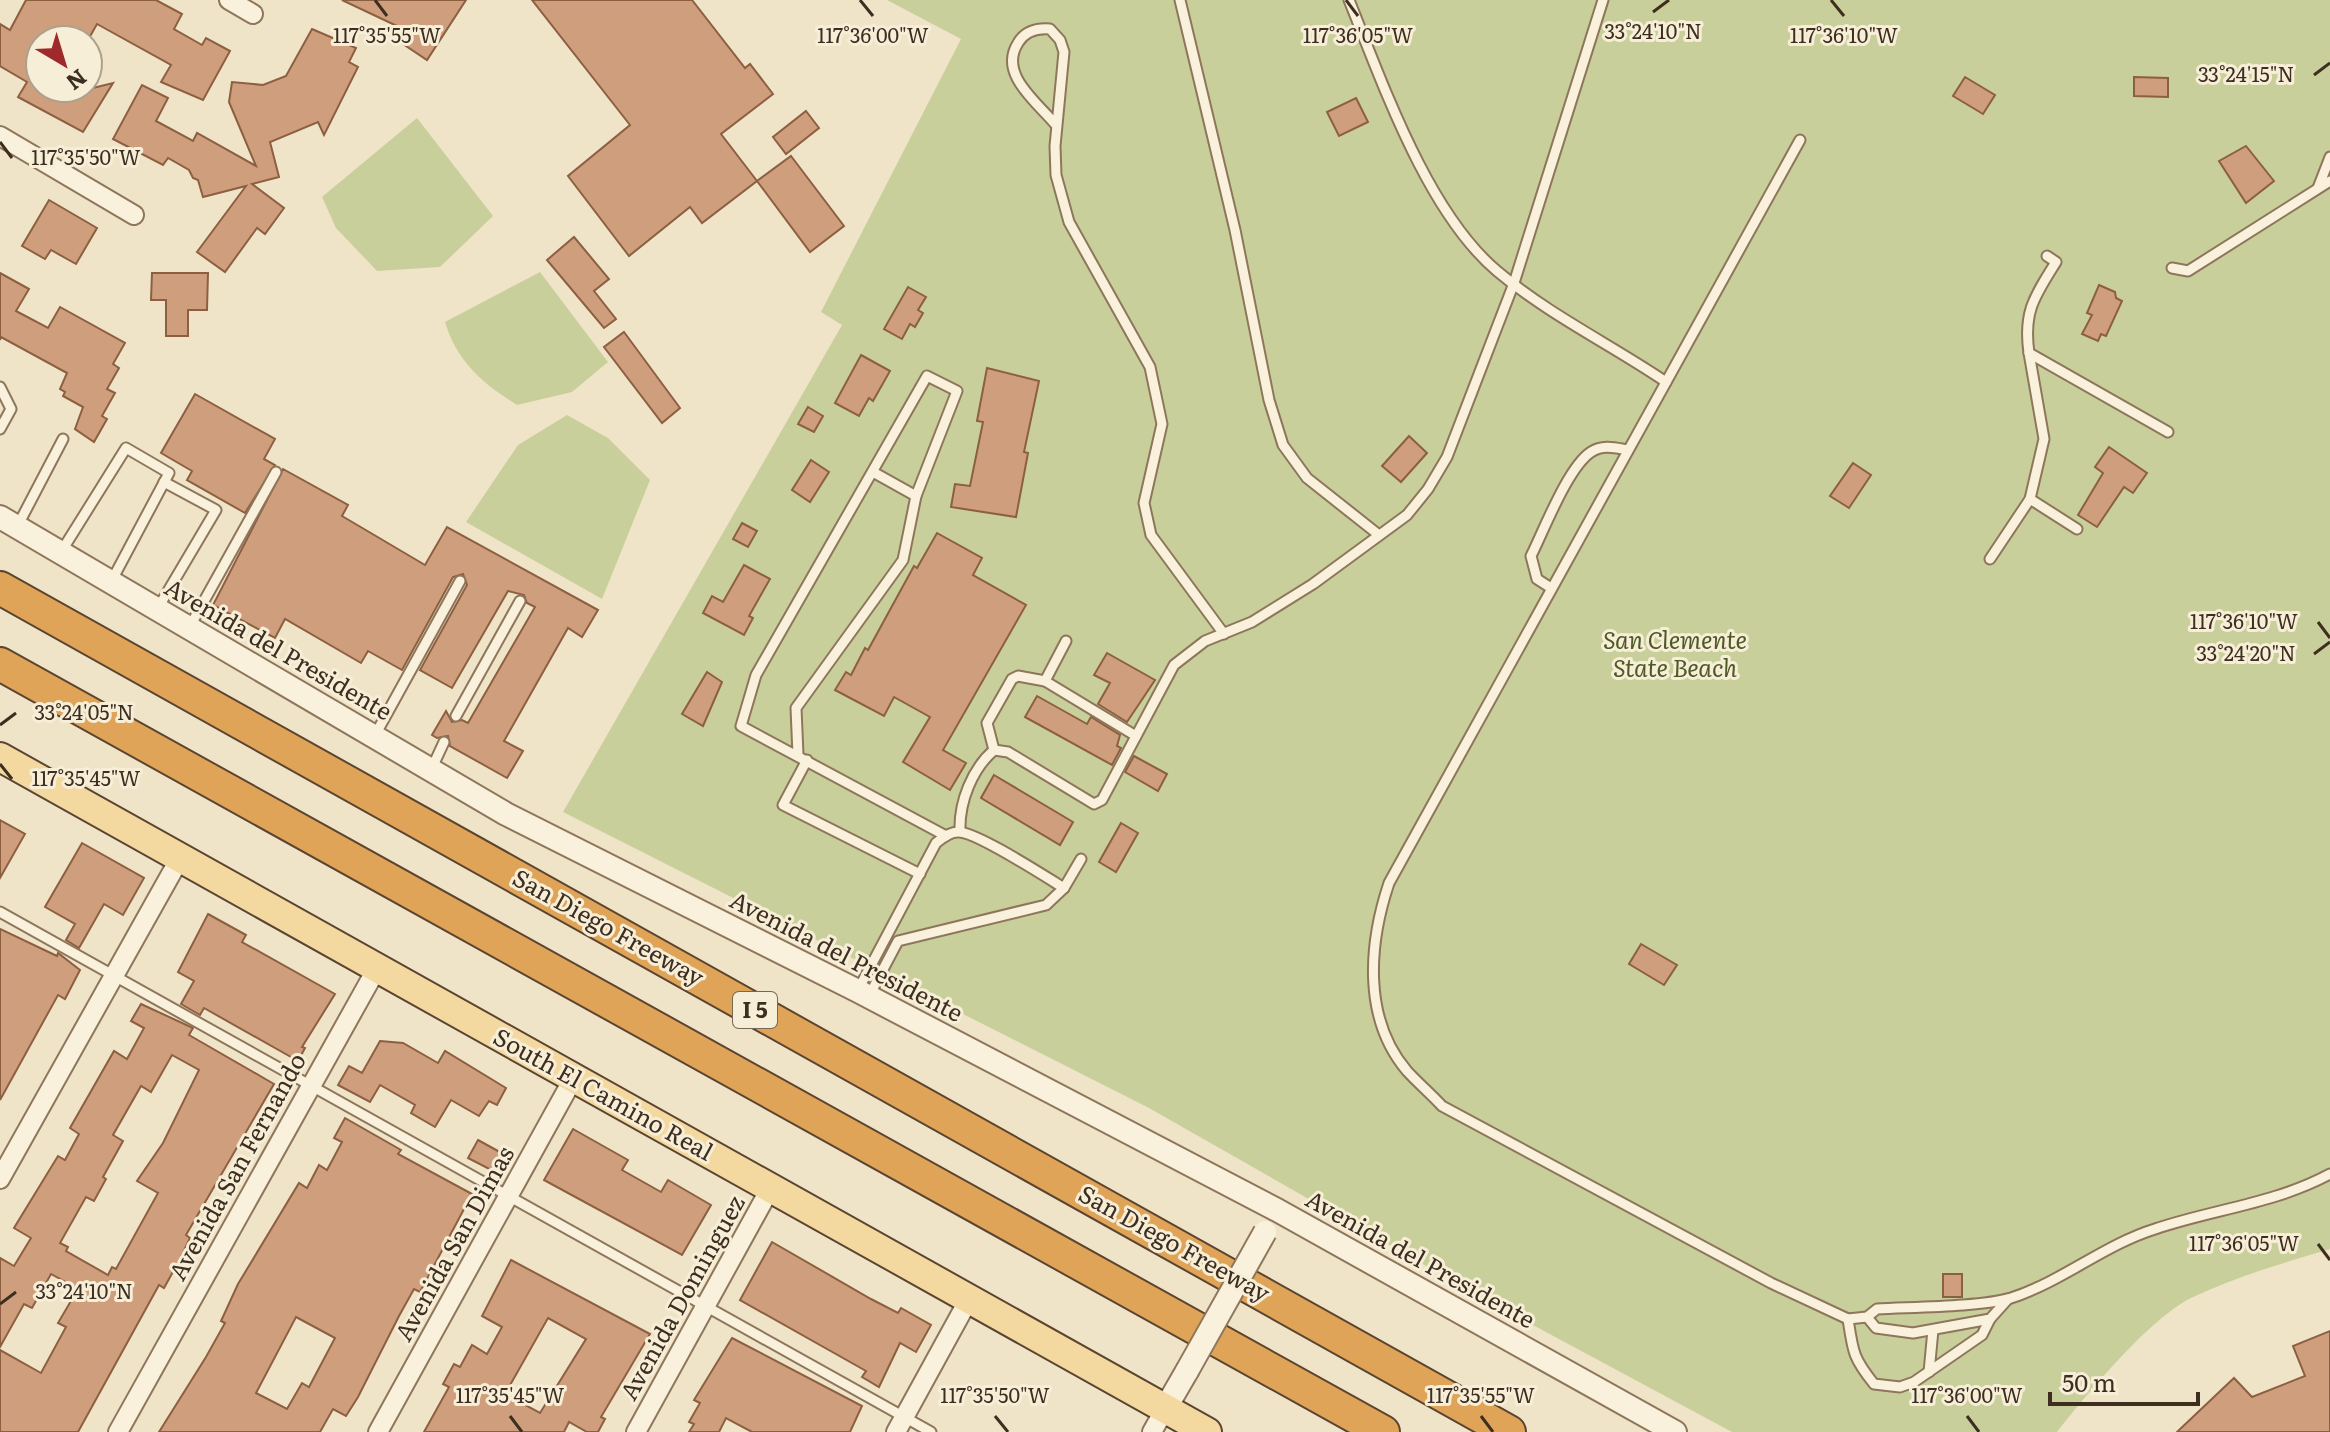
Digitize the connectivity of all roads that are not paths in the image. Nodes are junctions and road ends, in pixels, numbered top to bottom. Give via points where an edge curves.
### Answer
1 (229, 0) edge
2 (1180, 0) edge
3 (1349, 0) edge
4 (1599, 2) edge
5 (253, 14) dead end
6 (1056, 125) junction
7 (0, 136) edge
8 (1800, 140) dead end
9 (2330, 157) edge
10 (2330, 181) edge
11 (2318, 188) junction
12 (134, 215) dead end
13 (2047, 256) dead end
14 (2172, 268) dead end
15 (1514, 283) junction
16 (2029, 353) junction
17 (1666, 382) junction
18 (0, 387) edge
19 (0, 429) edge
20 (2168, 432) dead end
21 (63, 439) dead end
22 (1628, 450) junction
23 (276, 472) dead end
24 (873, 472) junction
25 (164, 482) junction
26 (916, 496) junction
27 (2030, 499) junction
28 (8, 522) edge
29 (2077, 529) dead end
30 (1379, 535) junction
31 (60, 553) junction
32 (1990, 559) dead end
33 (460, 581) dead end
34 (111, 582) junction
35 (0, 588) edge
36 (1551, 588) junction
37 (520, 601) dead end
38 (157, 610) junction
39 (189, 628) junction
40 (1224, 634) junction
41 (1066, 641) dead end
42 (0, 664) edge
43 (1045, 681) junction
44 (456, 716) dead end
45 (1136, 736) junction
46 (374, 737) junction
47 (444, 742) dead end
48 (994, 750) junction
49 (0, 757) edge
50 (802, 758) junction
51 (431, 770) junction
52 (960, 831) junction
53 (946, 836) junction
54 (180, 858) junction
55 (1081, 859) dead end
56 (920, 874) junction
57 (1064, 888) junction
58 (0, 912) edge
59 (377, 968) junction
60 (113, 976) junction
61 (864, 994) junction
62 (573, 1079) junction
63 (310, 1087) junction
64 (2330, 1174) edge
65 (0, 1179) edge
66 (771, 1187) junction
67 (508, 1198) junction
68 (1277, 1210) junction
69 (969, 1299) junction
70 (2008, 1299) junction
71 (706, 1308) junction
72 (1867, 1317) junction
73 (1848, 1319) junction
74 (1990, 1319) junction
75 (1933, 1330) junction
76 (1929, 1372) junction
77 (1159, 1420) edge
78 (900, 1425) edge
79 (118, 1432) edge
80 (378, 1432) edge
81 (636, 1432) edge
82 (931, 1432) edge
83 (1207, 1432) edge
84 (1383, 1432) edge
85 (1509, 1432) edge
86 (1675, 1432) edge

1 - 5 street
2 - 30 lane via 1283,445 1307,478
3 - 15 lane via 1400,125 1443,206 1495,270
4 - 15 lane
6 - 6 lane via 1064,52 1050,29 1037,28 1022,36 1011,54 1013,74
6 - 40 lane via 1056,175 1069,222 1150,367 1162,424 1144,503 1151,535
7 - 12 street
8 - 17 lane
9 - 11 lane
10 - 11 lane
11 - 14 lane via 2188,271
13 - 16 lane via 2056,262 2033,299 2025,324
15 - 17 lane
15 - 30 lane via 1447,457 1407,515
16 - 20 lane
16 - 27 lane via 2044,439
17 - 22 lane
18 - 19 lane via 11,409
21 - 28 lane
22 - 36 lane
22 - 36 lane via 1606,446 1579,463 1531,556 1537,579
23 - 39 lane
24 - 26 lane
24 - 26 lane via 927,376 957,391
24 - 50 lane via 756,675 741,726
25 - 31 lane via 169,473 126,448
25 - 34 lane
25 - 38 lane via 216,510
26 - 50 lane via 903,560 796,708
27 - 29 lane
27 - 32 lane
28 - 31 street, Avenida del Presidente
30 - 40 lane via 1313,584
31 - 34 street, Avenida del Presidente
33 - 46 lane
34 - 38 street, Avenida del Presidente
35 - 85 highway, San Diego Freeway / I 5
36 - 73 lane via 1389,883 1373,946 1382,1024 1405,1069 1442,1106
37 - 44 lane
38 - 39 street, Avenida del Presidente
39 - 46 street, Avenida del Presidente
40 - 45 lane via 1205,641 1174,665
41 - 43 lane
42 - 84 highway
43 - 45 lane
43 - 48 lane via 1012,679 987,723
45 - 48 lane via 1102,800 1094,804 1008,752
46 - 51 street, Avenida del Presidente
47 - 51 lane
48 - 52 lane via 961,801
49 - 54 main road, South El Camino Real
50 - 53 lane
50 - 56 lane via 783,805
51 - 61 street, Avenida del Presidente via 506,814
52 - 53 lane
52 - 57 lane
53 - 56 lane via 936,843
54 - 59 main road, South El Camino Real
54 - 60 street
55 - 57 lane
56 - 61 lane
57 - 61 lane via 1035,909 898,941
58 - 60 lane
59 - 62 main road, South El Camino Real
59 - 63 street, Avenida San Fernando
60 - 63 lane
60 - 65 street
61 - 68 street, Avenida del Presidente
62 - 66 main road, South El Camino Real
62 - 67 street, Avenida San Dimas
63 - 67 lane
63 - 79 street, Avenida San Fernando
64 - 70 lane via 2276,1199 2154,1229
66 - 69 main road, South El Camino Real
66 - 71 street, Avenida Dominguez
67 - 71 lane
67 - 80 street, Avenida San Dimas
68 - 77 street, bridge
68 - 86 street, Avenida del Presidente
69 - 77 main road, South El Camino Real
69 - 78 street
70 - 72 lane via 1877,1309
70 - 74 lane
71 - 78 lane
71 - 81 street, Avenida Dominguez
72 - 73 lane
72 - 75 lane via 1876,1328
73 - 76 lane via 1854,1357 1874,1384 1900,1387
74 - 75 lane
74 - 76 lane via 1982,1335
75 - 76 lane
77 - 83 main road, South El Camino Real
78 - 82 lane

